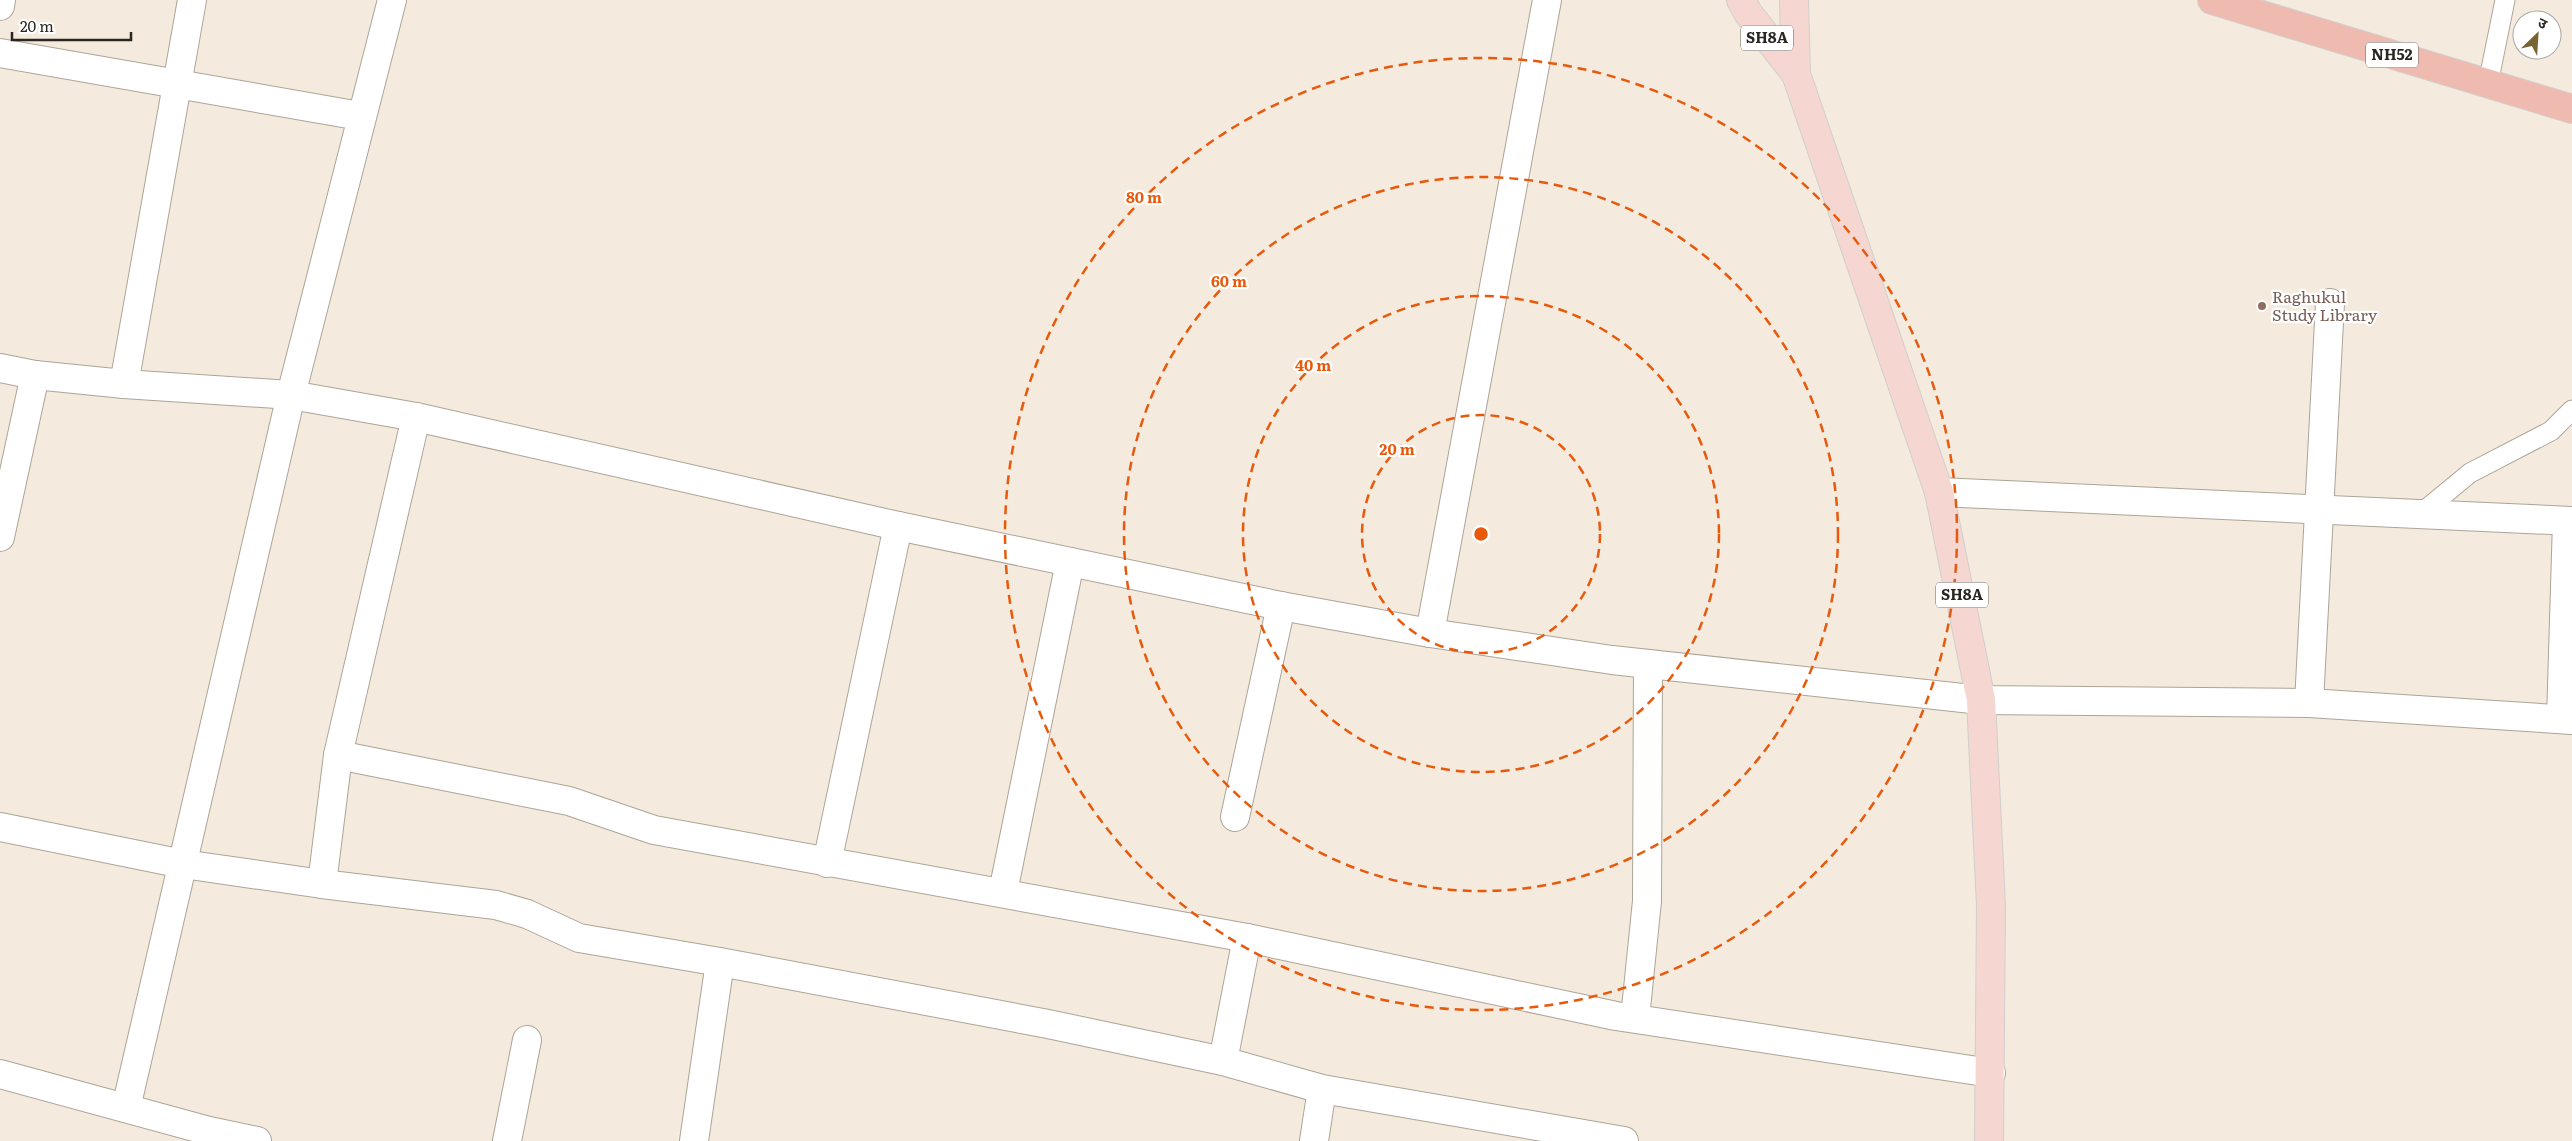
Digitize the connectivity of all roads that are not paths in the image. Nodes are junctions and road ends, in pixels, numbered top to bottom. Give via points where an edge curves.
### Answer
1 (1, 0) edge
2 (192, 0) edge
3 (392, 0) edge
4 (1547, 0) edge
5 (1741, 0) edge
6 (1794, 0) edge
7 (2212, 0) edge
8 (2506, 0) edge
9 (0, 6) edge
10 (0, 53) edge
11 (1796, 74) junction
12 (176, 84) junction
13 (2488, 84) junction
14 (2572, 110) edge
15 (360, 116) junction
16 (2330, 303) dead end
17 (0, 368) edge
18 (35, 375) junction
19 (124, 384) junction
20 (291, 395) junction
21 (2572, 410) edge
22 (416, 417) junction
23 (1939, 492) junction
24 (2320, 511) junction
25 (2419, 515) junction
26 (2569, 521) edge
27 (898, 526) junction
28 (0, 537) edge
29 (1070, 562) junction
30 (1281, 606) junction
31 (1430, 633) junction
32 (1648, 664) junction
33 (1981, 700) junction
34 (2310, 703) junction
35 (2566, 719) edge
36 (338, 755) junction
37 (1235, 817) dead end
38 (0, 827) edge
39 (827, 863) junction
40 (183, 864) junction
41 (322, 884) junction
42 (1003, 892) junction
43 (1247, 938) junction
44 (720, 962) junction
45 (1635, 1018) junction
46 (527, 1040) dead end
47 (1223, 1061) junction
48 (1991, 1073) junction
49 (0, 1074) edge
50 (1322, 1089) junction
51 (126, 1108) junction
52 (257, 1141) edge
53 (508, 1141) edge
54 (694, 1141) edge
55 (1314, 1141) edge
56 (1624, 1141) edge
57 (1989, 1141) edge

1 - 9 street
2 - 12 street
3 - 15 street
4 - 31 street
5 - 11 main road, SH8A
6 - 11 main road, SH8A
7 - 13 highway, NH52
8 - 13 lane
10 - 12 street
11 - 23 main road, SH8A
12 - 15 street
12 - 19 street
13 - 14 highway, NH52
15 - 20 street
16 - 24 street
17 - 18 street
18 - 19 street
18 - 28 street
19 - 20 street
20 - 22 street
20 - 40 street
21 - 25 lane via 2551,431 2470,473
22 - 27 street
22 - 36 street
23 - 24 street
23 - 33 main road, SH8A
24 - 25 street
24 - 34 street
25 - 26 street
26 - 35 street
27 - 29 street
27 - 39 street
29 - 30 street
29 - 42 street
30 - 31 street
30 - 37 street
31 - 32 street
32 - 33 street
32 - 45 street via 1647,901
33 - 34 street
33 - 48 main road, SH8A via 1992,906
34 - 35 street
36 - 39 street via 569,801 654,830
36 - 41 street
38 - 40 street
39 - 42 street
40 - 41 street
40 - 51 street
41 - 44 street via 496,905 527,914 579,938
42 - 43 street
43 - 45 street
43 - 47 street
44 - 47 street via 1048,1024
44 - 54 street
45 - 48 street
46 - 53 street
47 - 50 street
48 - 57 main road, SH8A
49 - 51 street
50 - 55 street
50 - 56 street
51 - 52 street

